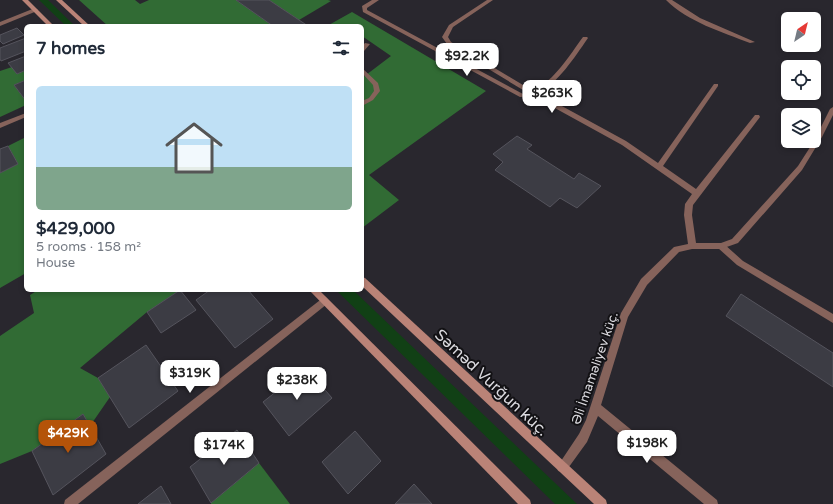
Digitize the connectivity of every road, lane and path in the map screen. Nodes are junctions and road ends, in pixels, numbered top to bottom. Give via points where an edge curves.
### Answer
1 (25, 0) edge
2 (59, 0) edge
3 (376, 0) edge
4 (490, 0) edge
5 (669, 0) edge
6 (35, 10) junction
7 (0, 24) edge
8 (49, 24) edge
9 (85, 24) edge
10 (585, 38) dead end
11 (752, 42) dead end
12 (367, 44) dead end
13 (364, 48) edge
14 (364, 72) edge
15 (716, 84) dead end
16 (534, 94) junction
17 (364, 103) edge
18 (833, 109) edge
19 (24, 116) edge
20 (757, 117) dead end
21 (0, 126) edge
22 (659, 166) junction
23 (697, 193) junction
24 (692, 246) junction
25 (721, 246) junction
26 (364, 283) edge
27 (315, 292) edge
28 (324, 301) junction
29 (833, 319) edge
30 (595, 407) junction
31 (562, 467) junction
32 (69, 504) edge
33 (526, 504) edge
34 (602, 504) edge
35 (713, 504) edge

1 - 6 main road
2 - 9 main road
3 - 16 street via 364,7 365,11 522,96
4 - 16 street via 452,26 445,37 450,43
5 - 11 street via 716,28
6 - 7 street
6 - 8 main road
10 - 16 street via 567,63
12 - 13 street
14 - 17 street via 376,84 377,91 372,99
15 - 22 street
16 - 22 street via 624,143
18 - 25 street, Əli İmaməliyev küç. via 800,168 735,241
19 - 21 street
20 - 23 street
22 - 23 street
23 - 24 street via 689,204
24 - 25 street, Əli İmaməliyev küç.
24 - 30 street, Əli İmaməliyev küç. via 677,249 670,255 644,282 636,295 624,316
25 - 29 street via 740,263
26 - 31 main road, Səməd Vurğun küç.
27 - 28 main road
28 - 32 street
28 - 33 main road
30 - 31 street, Əli İmaməliyev küç. via 583,438
30 - 35 street
31 - 34 main road, Səməd Vurğun küç.

